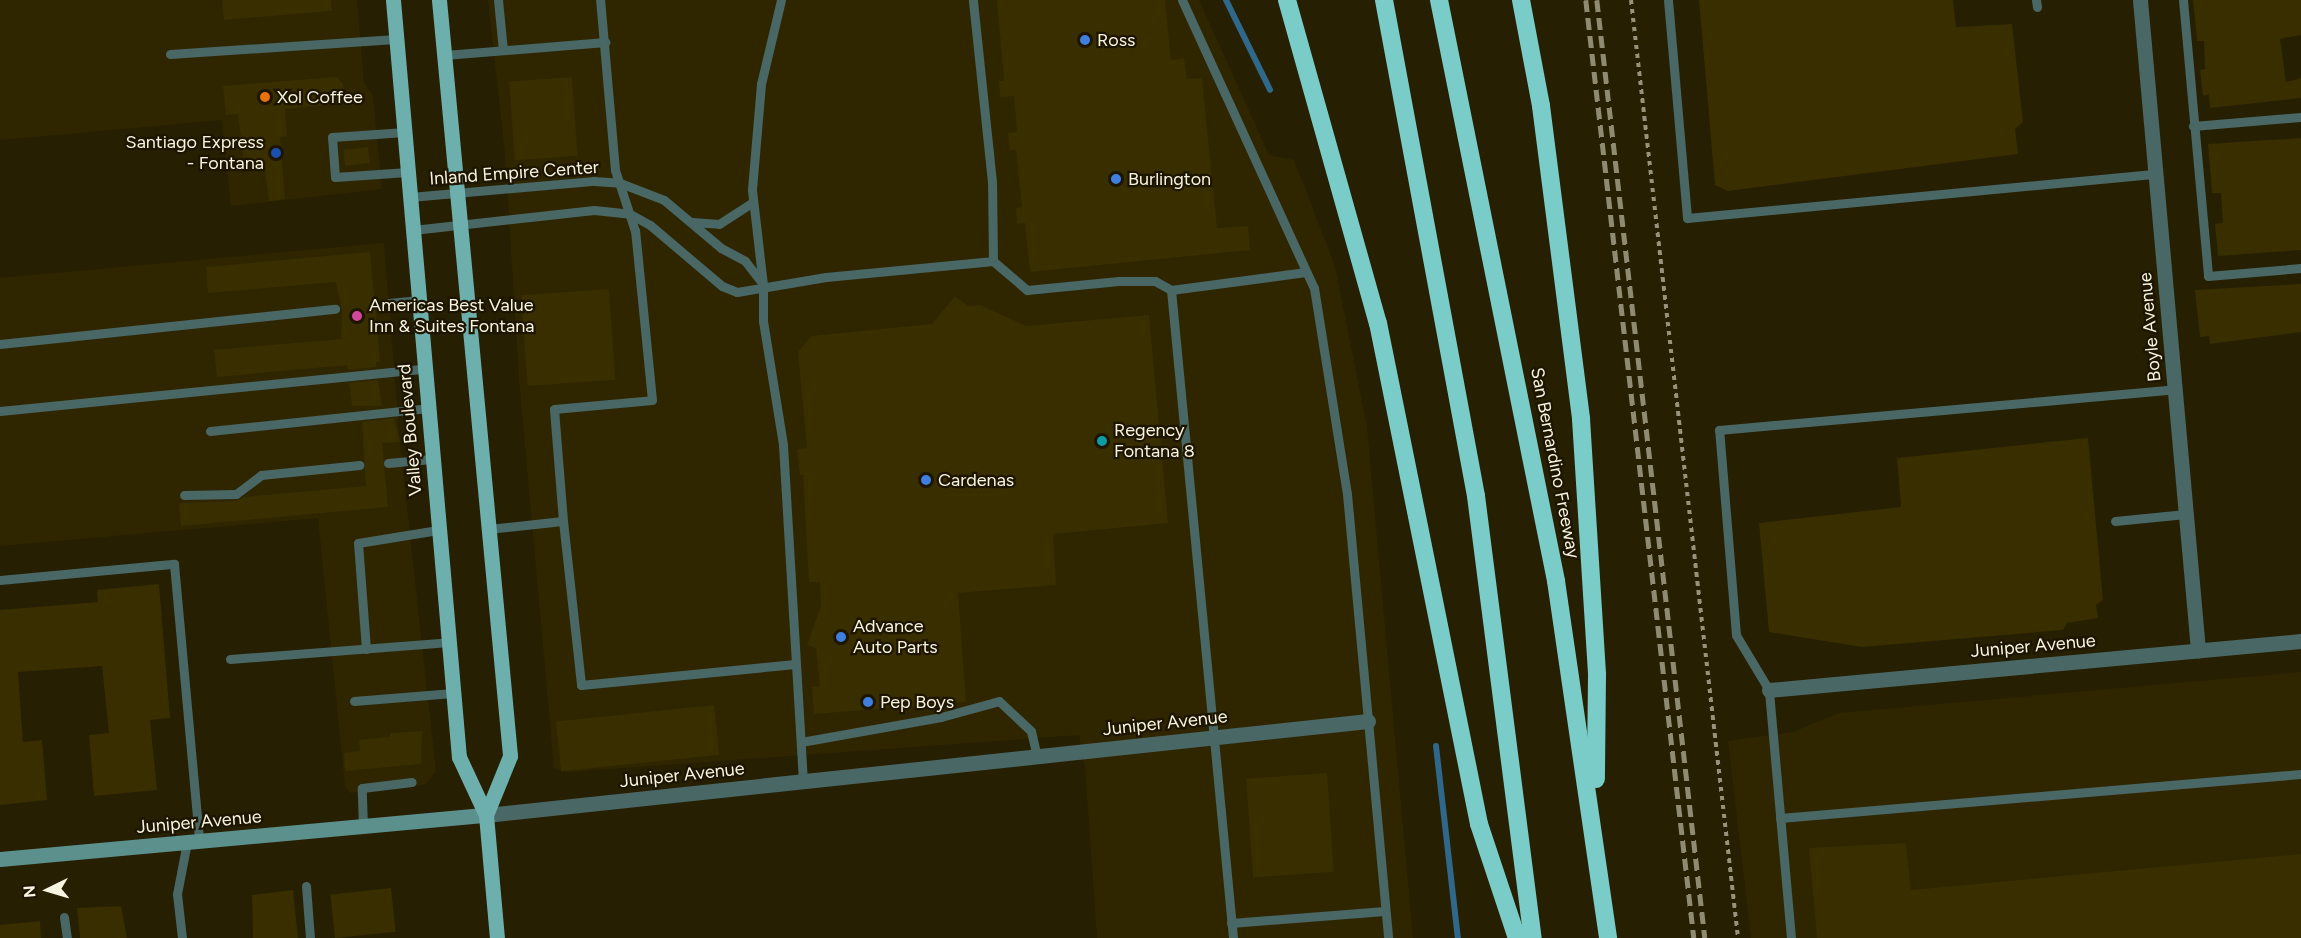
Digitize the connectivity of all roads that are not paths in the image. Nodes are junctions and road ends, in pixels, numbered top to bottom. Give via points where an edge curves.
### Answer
1 (393, 0) edge
2 (439, 0) edge
3 (498, 0) edge
4 (600, 0) edge
5 (781, 0) edge
6 (973, 0) edge
7 (1182, 0) edge
8 (1287, 0) edge
9 (1384, 0) edge
10 (1439, 0) edge
11 (1521, 0) edge
12 (1668, 0) edge
13 (2140, 0) edge
14 (2183, 0) edge
15 (396, 39) junction
16 (605, 42) junction
17 (503, 50) junction
18 (170, 54) dead end
19 (445, 55) junction
20 (2301, 117) edge
21 (2193, 126) junction
22 (405, 132) junction
23 (408, 172) junction
24 (2156, 174) junction
25 (620, 183) junction
26 (458, 193) junction
27 (410, 197) junction
28 (753, 202) junction
29 (630, 214) junction
30 (692, 222) junction
31 (460, 225) junction
32 (413, 230) junction
33 (993, 261) junction
34 (2301, 268) edge
35 (1306, 272) junction
36 (763, 285) junction
37 (1171, 290) junction
38 (419, 300) junction
39 (389, 303) dead end
40 (335, 309) dead end
41 (0, 344) edge
42 (424, 369) junction
43 (2175, 389) junction
44 (428, 408) junction
45 (0, 411) edge
46 (210, 431) dead end
47 (432, 459) junction
48 (388, 463) dead end
49 (360, 465) dead end
50 (184, 495) dead end
51 (2186, 514) junction
52 (563, 521) junction
53 (2115, 521) dead end
54 (488, 529) junction
55 (438, 530) junction
56 (0, 580) edge
57 (2301, 641) edge
58 (449, 642) junction
59 (366, 649) junction
60 (2198, 650) junction
61 (230, 659) dead end
62 (795, 664) junction
63 (1769, 690) junction
64 (453, 693) junction
65 (354, 701) dead end
66 (1368, 721) junction
67 (1216, 737) junction
68 (801, 742) junction
69 (1037, 756) junction
70 (2301, 774) edge
71 (803, 781) junction
72 (412, 782) dead end
73 (486, 815) junction
74 (1780, 818) junction
75 (363, 826) junction
76 (1595, 831) junction
77 (193, 842) junction
78 (0, 859) edge
79 (306, 886) dead end
80 (1385, 911) junction
81 (64, 916) dead end
82 (1231, 923) junction
83 (67, 938) edge
84 (182, 938) edge
85 (310, 938) edge
86 (497, 938) edge
87 (1233, 938) edge
88 (1388, 938) edge
89 (1517, 938) edge
90 (1533, 938) edge
91 (1608, 938) edge
92 (1791, 938) edge

1 - 15 main road, Valley Boulevard
2 - 19 main road, Valley Boulevard
3 - 17 lane
4 - 16 lane
5 - 28 lane via 762,84
6 - 33 lane via 992,182
7 - 35 lane
8 - 89 highway via 1378,322 1479,824
9 - 90 highway via 1476,496
10 - 76 highway, San Bernardino Freeway via 1552,558
11 - 76 highway via 1541,106 1581,419 1597,675
12 - 24 lane via 1687,218
13 - 24 street, Boyle Avenue
14 - 21 lane
15 - 18 lane
15 - 22 main road, Valley Boulevard
16 - 17 lane
16 - 25 lane via 615,170
17 - 19 lane
19 - 26 main road, Valley Boulevard
20 - 21 lane
21 - 34 lane via 2208,276
22 - 23 main road, Valley Boulevard
22 - 23 lane via 332,137 335,177
23 - 27 main road, Valley Boulevard
24 - 43 street, Boyle Avenue
25 - 26 lane, Inland Empire Center via 594,181
25 - 29 lane
25 - 30 lane, Inland Empire Center via 664,200
26 - 27 lane, Inland Empire Center
26 - 31 main road, Valley Boulevard
27 - 32 main road, Valley Boulevard
28 - 30 lane via 719,224
28 - 36 lane
29 - 31 lane via 594,210
29 - 36 lane via 650,225 722,286 737,292
29 - 52 lane via 652,400 554,409
30 - 36 lane, Inland Empire Center via 721,248 745,261
31 - 32 lane
31 - 54 main road, Valley Boulevard
32 - 38 main road, Valley Boulevard
33 - 36 lane
33 - 37 lane via 1027,290 1155,281
35 - 37 lane
35 - 66 lane via 1314,288 1340,436
36 - 62 lane via 763,321 783,445
37 - 67 lane
38 - 39 lane
38 - 42 main road, Valley Boulevard
40 - 41 lane
42 - 44 main road, Valley Boulevard
42 - 45 lane
43 - 51 street, Boyle Avenue
43 - 63 lane via 1719,430 1736,635
44 - 46 lane
44 - 47 main road, Valley Boulevard
47 - 48 lane
47 - 55 main road, Valley Boulevard
49 - 50 lane via 261,475 236,494
51 - 53 lane
51 - 60 street, Boyle Avenue
52 - 54 lane
52 - 62 lane via 581,685
54 - 73 main road, Valley Boulevard via 510,756
55 - 58 main road, Valley Boulevard
55 - 59 lane via 358,543
56 - 77 lane via 174,564
57 - 60 street, Juniper Avenue
58 - 59 lane
58 - 64 main road, Valley Boulevard
59 - 61 lane
60 - 63 street, Juniper Avenue
62 - 68 lane
63 - 74 lane
64 - 65 lane
64 - 73 main road, Valley Boulevard via 459,757
66 - 67 street, Juniper Avenue
66 - 80 lane
67 - 69 street, Juniper Avenue
67 - 82 lane
68 - 69 lane via 941,717 999,701 1031,731
68 - 71 lane
69 - 71 street, Juniper Avenue
70 - 74 lane
71 - 73 street, Juniper Avenue
72 - 75 lane via 362,788
73 - 75 street, Juniper Avenue
73 - 86 main road, Valley Boulevard
74 - 92 lane
75 - 77 street, Juniper Avenue
76 - 91 highway, San Bernardino Freeway
77 - 78 street, Juniper Avenue
77 - 84 lane via 177,894
79 - 85 lane
80 - 82 lane
80 - 88 lane
81 - 83 lane
82 - 87 lane

